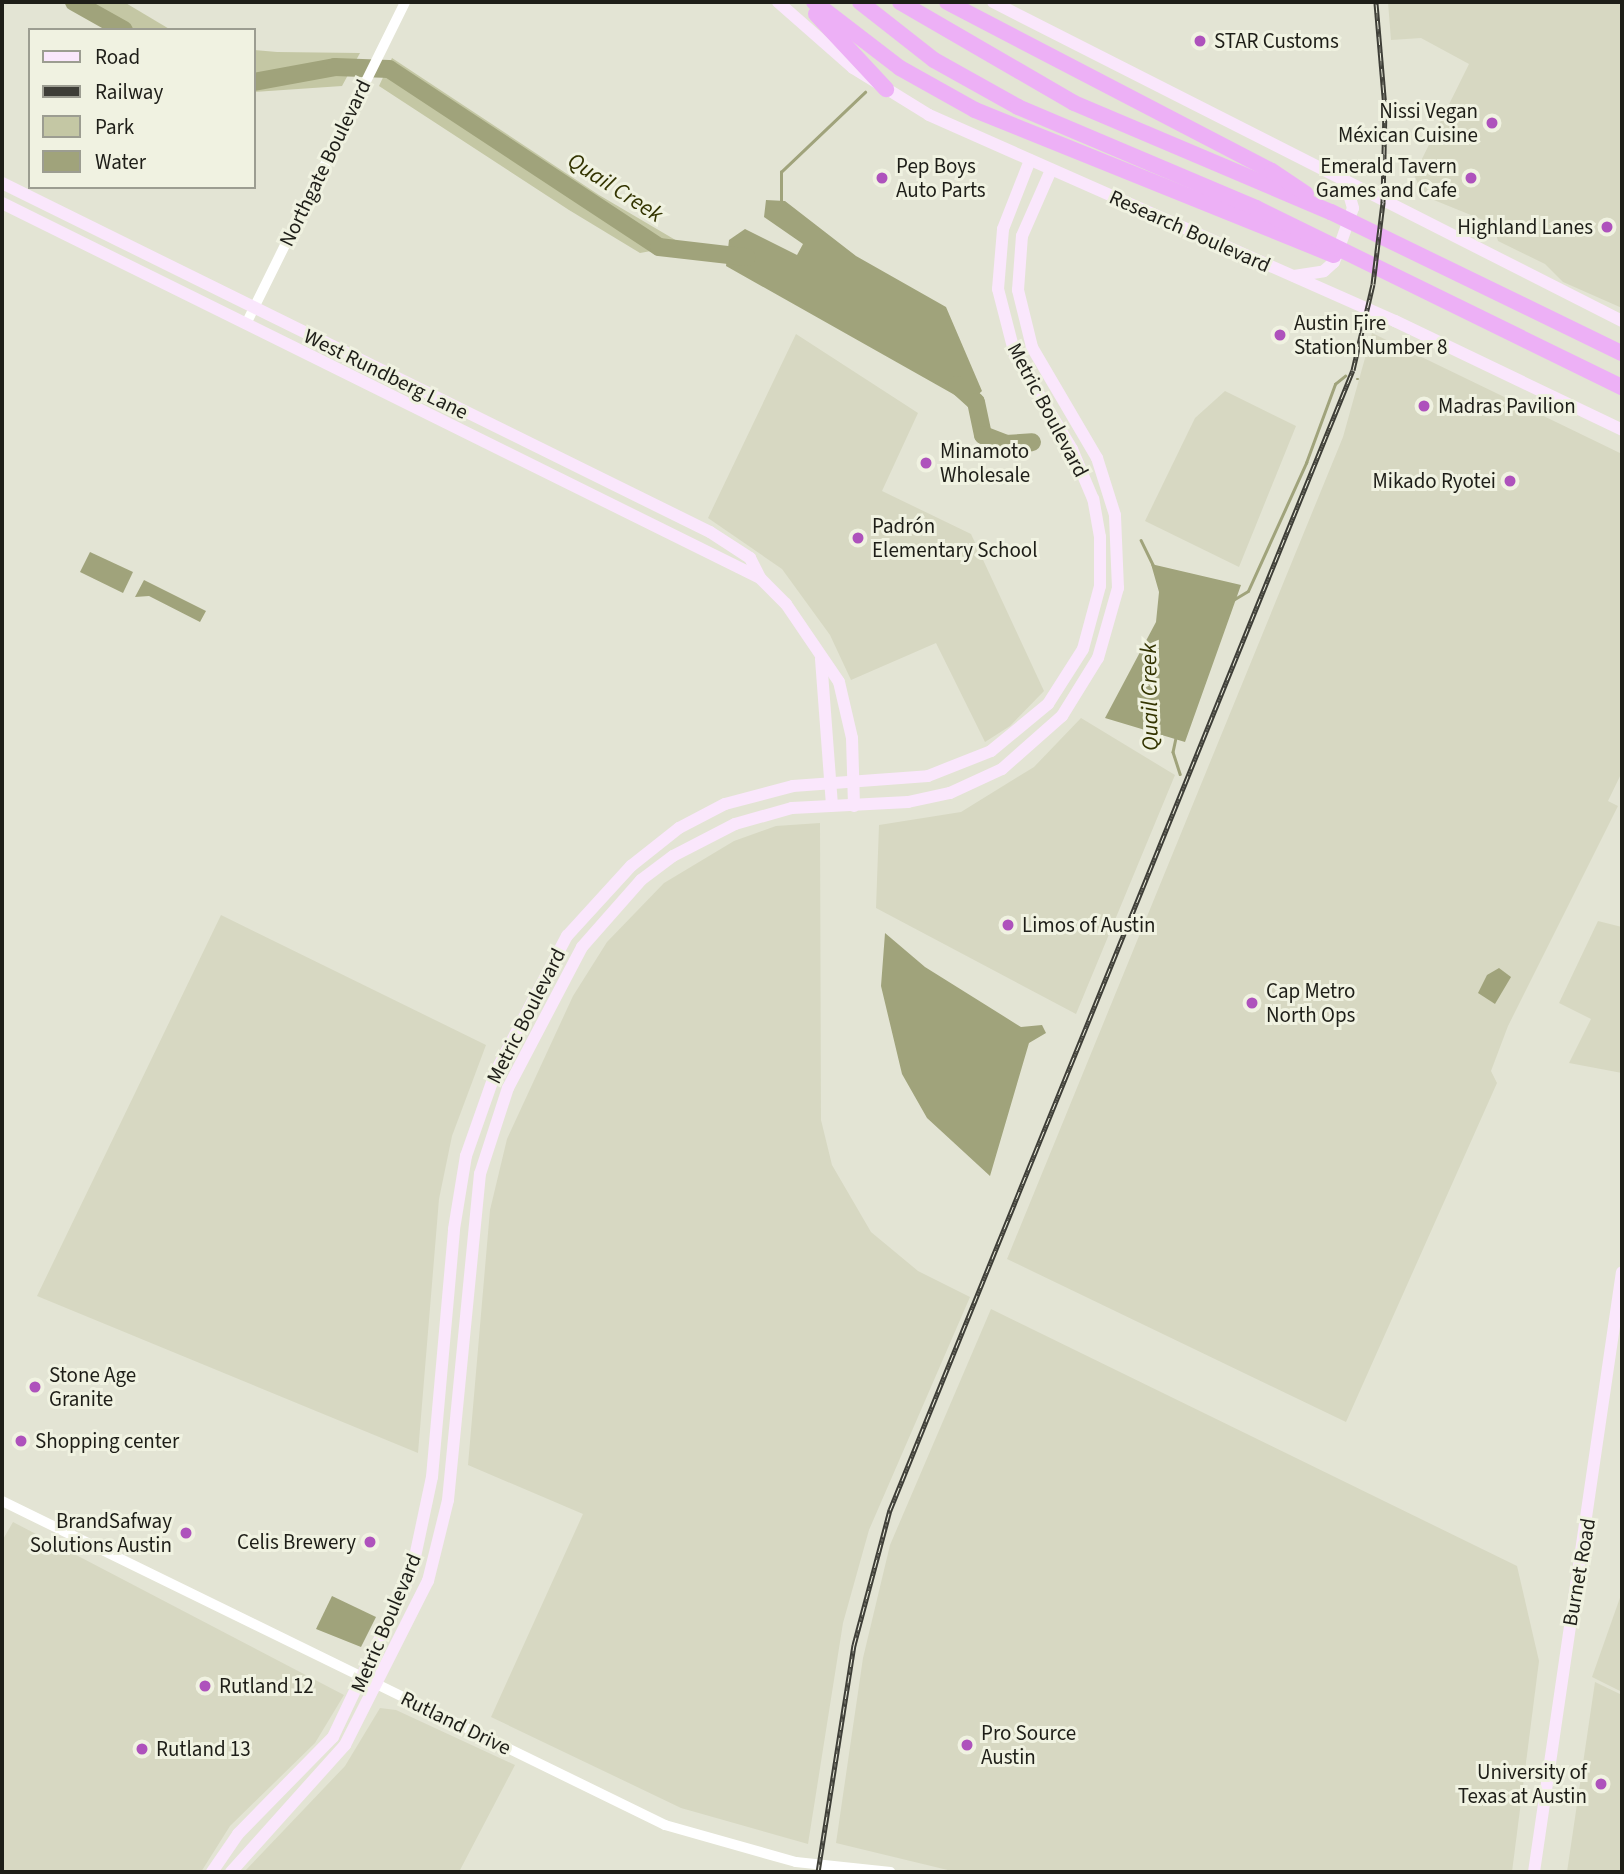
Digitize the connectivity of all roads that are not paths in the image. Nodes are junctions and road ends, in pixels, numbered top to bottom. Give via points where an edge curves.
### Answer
1 (405, 2) edge
2 (778, 2) edge
3 (806, 2) edge
4 (814, 2) edge
5 (860, 2) edge
6 (900, 2) edge
7 (947, 2) edge
8 (993, 2) edge
9 (886, 89) junction
10 (1030, 160) junction
11 (1051, 170) junction
12 (1269, 178) junction
13 (2, 183) edge
14 (1346, 183) junction
15 (2, 203) edge
16 (46, 209) junction
17 (1253, 215) junction
18 (39, 223) junction
19 (1290, 276) junction
20 (253, 310) junction
21 (1622, 321) edge
22 (246, 324) junction
23 (1622, 353) edge
24 (1622, 387) edge
25 (1622, 430) edge
26 (1100, 466) junction
27 (1084, 473) junction
28 (1115, 516) junction
29 (1097, 519) junction
30 (685, 520) junction
31 (680, 536) junction
32 (760, 578) junction
33 (821, 659) junction
34 (1039, 714) junction
35 (1052, 727) junction
36 (854, 782) junction
37 (832, 783) junction
38 (832, 806) junction
39 (854, 806) junction
40 (588, 909) junction
41 (602, 921) junction
42 (466, 1156) junction
43 (483, 1160) junction
44 (1622, 1272) edge
45 (432, 1477) junction
46 (451, 1478) junction
47 (2, 1501) edge
48 (365, 1678) junction
49 (380, 1685) junction
50 (235, 1837) junction
51 (249, 1848) junction
52 (212, 1872) edge
53 (231, 1872) edge
54 (890, 1872) edge
55 (1534, 1872) edge

1 - 20 street, Northgate Boulevard
2 - 9 main road, Research Boulevard via 827,48
3 - 9 highway
4 - 17 highway via 900,68 1016,130
5 - 17 highway via 934,60 1018,107
6 - 12 highway via 1074,103
7 - 12 highway
8 - 14 main road
9 - 10 main road, Research Boulevard via 929,116
10 - 11 main road, Research Boulevard
10 - 27 main road, Metric Boulevard via 1001,240 1000,310 1015,355
11 - 19 main road, Research Boulevard
11 - 26 main road, Metric Boulevard via 1022,236 1020,307 1041,366
12 - 23 highway
13 - 16 main road, West Rundberg Lane
14 - 19 main road via 1353,208 1334,262 1324,271
14 - 21 main road
15 - 18 main road, West Rundberg Lane
16 - 18 main road
16 - 20 main road, West Rundberg Lane
17 - 24 highway via 1368,264
18 - 22 main road, West Rundberg Lane
19 - 25 main road, Research Boulevard
20 - 22 street, Northgate Boulevard
20 - 30 main road, West Rundberg Lane
22 - 31 main road, West Rundberg Lane
26 - 27 main road
26 - 28 main road, Metric Boulevard
27 - 29 main road, Metric Boulevard
28 - 29 main road
28 - 35 main road, Metric Boulevard via 1120,562 1113,616 1089,678
29 - 34 main road, Metric Boulevard via 1100,586 1090,629 1074,668
30 - 31 main road
30 - 32 main road, West Rundberg Lane via 750,558
31 - 32 main road, West Rundberg Lane
32 - 33 main road, West Rundberg Lane via 786,604
33 - 36 main road via 830,680 839,682 848,712
33 - 37 main road, West Rundberg Lane
34 - 35 main road
34 - 36 main road, Metric Boulevard via 1007,741 959,766 920,777
35 - 39 main road, Metric Boulevard via 1019,757 966,786 908,802
36 - 37 main road, Metric Boulevard
36 - 39 main road
37 - 38 main road, West Rundberg Lane
37 - 40 main road, Metric Boulevard via 778,788 710,811 647,852
38 - 39 main road, Metric Boulevard
38 - 41 main road, Metric Boulevard via 779,811 707,836 641,880
40 - 41 main road
40 - 42 main road, Metric Boulevard via 540,981 496,1071
41 - 43 main road, Metric Boulevard via 555,991 508,1088
42 - 43 main road
42 - 45 main road, Metric Boulevard via 454,1229
43 - 46 main road, Metric Boulevard via 472,1218
44 - 55 main road, Burnet Road
45 - 46 main road
45 - 48 main road, Metric Boulevard via 412,1571
46 - 49 main road, Metric Boulevard via 428,1581
47 - 48 street, Rutland Drive
48 - 49 street, Rutland Drive
48 - 50 main road, Metric Boulevard via 320,1755
49 - 51 main road, Metric Boulevard via 331,1766
49 - 54 street, Rutland Drive via 665,1825 796,1862
50 - 51 main road
50 - 52 main road, Metric Boulevard
51 - 53 main road, Metric Boulevard

